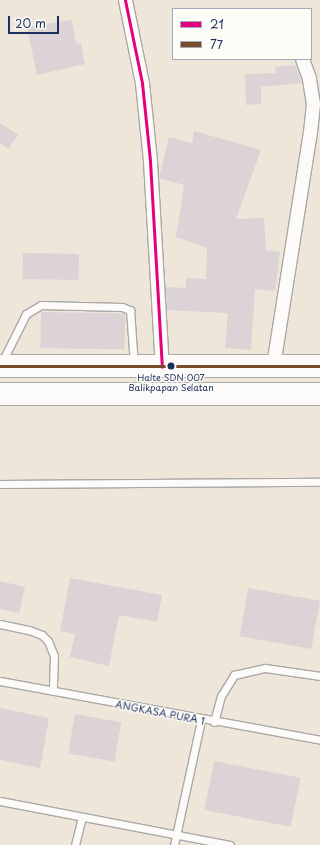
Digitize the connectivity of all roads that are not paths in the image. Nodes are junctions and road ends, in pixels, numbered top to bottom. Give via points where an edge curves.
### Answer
1 (125, 0) edge
2 (302, 60) edge
3 (273, 365) junction
4 (0, 366) edge
5 (320, 366) edge
6 (162, 367) junction
7 (134, 368) junction
8 (0, 394) edge
9 (320, 394) edge
10 (320, 482) edge
11 (0, 484) edge
12 (0, 624) edge
13 (320, 676) edge
14 (0, 681) edge
15 (53, 691) junction
16 (201, 720) junction
17 (214, 722) junction
18 (320, 740) edge
19 (0, 801) edge
20 (82, 817) junction
21 (177, 835) junction
22 (75, 845) edge
23 (174, 845) edge
24 (230, 845) edge

1 - 6 street via 142,83 150,161
2 - 3 street via 309,78 313,104
3 - 5 highway
3 - 6 highway
4 - 7 highway
4 - 7 lane via 26,314 36,306 49,305 122,307 130,310
6 - 7 highway
8 - 9 highway
10 - 11 lane
12 - 15 lane via 36,632 48,641 54,656
13 - 17 lane via 265,668 234,675 221,696
14 - 15 lane, ANGKASA PURA 1
15 - 16 lane, ANGKASA PURA 1
16 - 17 lane, ANGKASA PURA 1
16 - 21 lane
17 - 18 lane, ANGKASA PURA 1
19 - 20 lane
20 - 21 lane
20 - 22 lane
21 - 23 lane
21 - 24 lane

